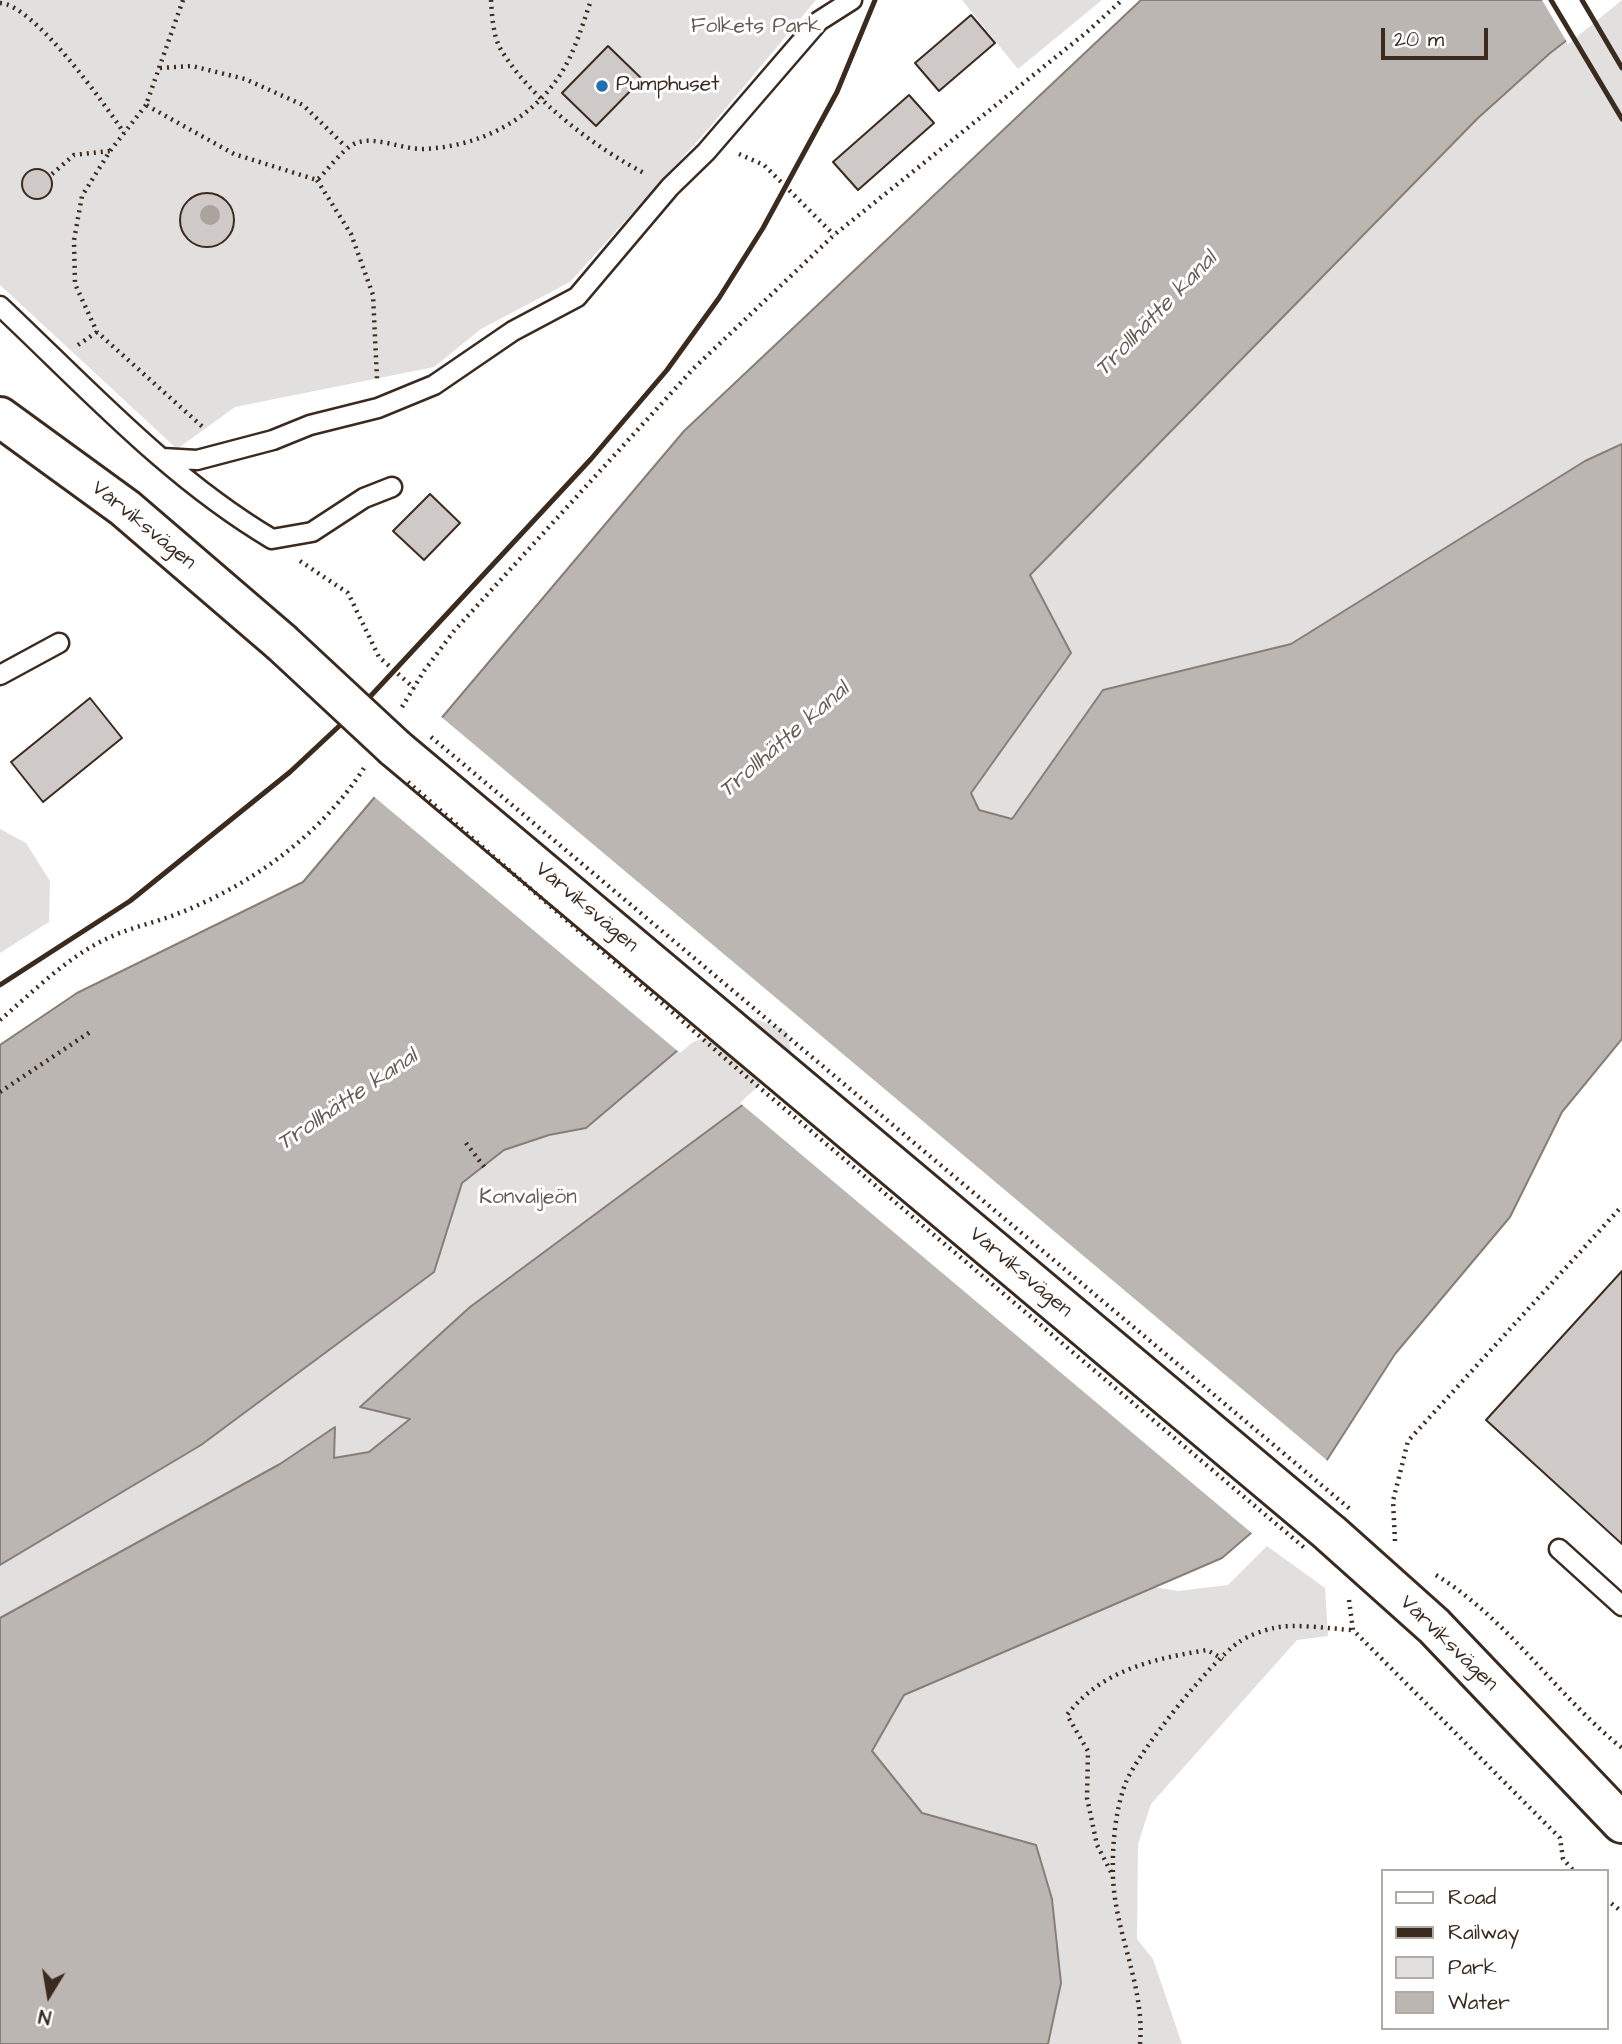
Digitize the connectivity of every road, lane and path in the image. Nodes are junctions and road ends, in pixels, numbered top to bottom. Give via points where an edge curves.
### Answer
1 (183, 0) edge
2 (491, 0) edge
3 (592, 0) edge
4 (852, 0) edge
5 (1122, 0) edge
6 (0, 3) edge
7 (160, 68) junction
8 (543, 99) junction
9 (146, 105) junction
10 (124, 133) junction
11 (346, 147) junction
12 (110, 151) junction
13 (706, 152) junction
14 (52, 174) dead end
15 (317, 180) junction
16 (670, 187) junction
17 (834, 236) junction
18 (0, 306) edge
19 (378, 408) junction
20 (0, 417) edge
21 (230, 452) junction
22 (162, 458) junction
23 (392, 487) dead end
24 (272, 539) junction
25 (59, 643) dead end
26 (0, 675) edge
27 (414, 688) junction
28 (399, 747) junction
29 (0, 1020) edge
30 (90, 1032) dead end
31 (0, 1093) edge
32 (466, 1143) dead end
33 (485, 1168) dead end
34 (1622, 1206) edge
35 (1332, 1533) junction
36 (1387, 1541) dead end
37 (1559, 1549) dead end
38 (1426, 1568) dead end
39 (1348, 1597) dead end
40 (1622, 1606) edge
41 (1353, 1630) junction
42 (1223, 1659) junction
43 (1622, 1748) edge
44 (1622, 1823) edge
45 (1572, 1869) edge
46 (1112, 1875) junction
47 (1608, 1901) edge
48 (1622, 1912) edge
49 (1140, 2044) edge

1 - 7 path
2 - 8 path via 498,45
3 - 8 path via 570,57
4 - 13 lane via 819,21
5 - 17 path
6 - 10 path via 9,3 65,56
7 - 9 path
7 - 11 path via 192,66 245,79 303,105
8 - 11 path via 510,124 471,144 420,149 360,141
8 - 16 path via 598,146
9 - 10 path
9 - 15 path via 234,154
10 - 12 path
11 - 15 path
12 - 14 path via 74,155
12 - 21 path via 82,196 74,240 75,284 97,332
13 - 16 lane
13 - 17 path via 741,154 764,165
15 - 19 path via 351,233 373,295
16 - 19 lane via 577,297 513,331 434,385
17 - 27 path via 694,368 454,631
18 - 22 lane
19 - 21 lane
20 - 28 street, Vårviksvägen, bridge via 125,508
21 - 22 lane via 197,460
22 - 24 lane via 237,518
23 - 24 lane via 364,498 312,532
24 - 27 path via 348,593 379,657
25 - 26 lane
27 - 28 path via 398,708
28 - 29 path via 294,847 256,875 215,898 106,939 51,976
28 - 35 street, Vårviksvägen
28 - 35 path, bridge
28 - 35 path, bridge via 728,1061
30 - 31 path
32 - 33 path
34 - 36 path via 1408,1441 1393,1501 1396,1549
35 - 44 street, Vårviksvägen via 1434,1626
37 - 40 lane
38 - 43 path via 1506,1630
39 - 41 path
41 - 42 path via 1275,1627 1239,1641
41 - 45 path via 1560,1838 1563,1859
42 - 46 path via 1141,1752 1118,1813
42 - 46 path via 1207,1650 1162,1658 1111,1675 1066,1715 1088,1751 1087,1798 1097,1845
46 - 49 path via 1116,1922 1134,1979
47 - 48 path

